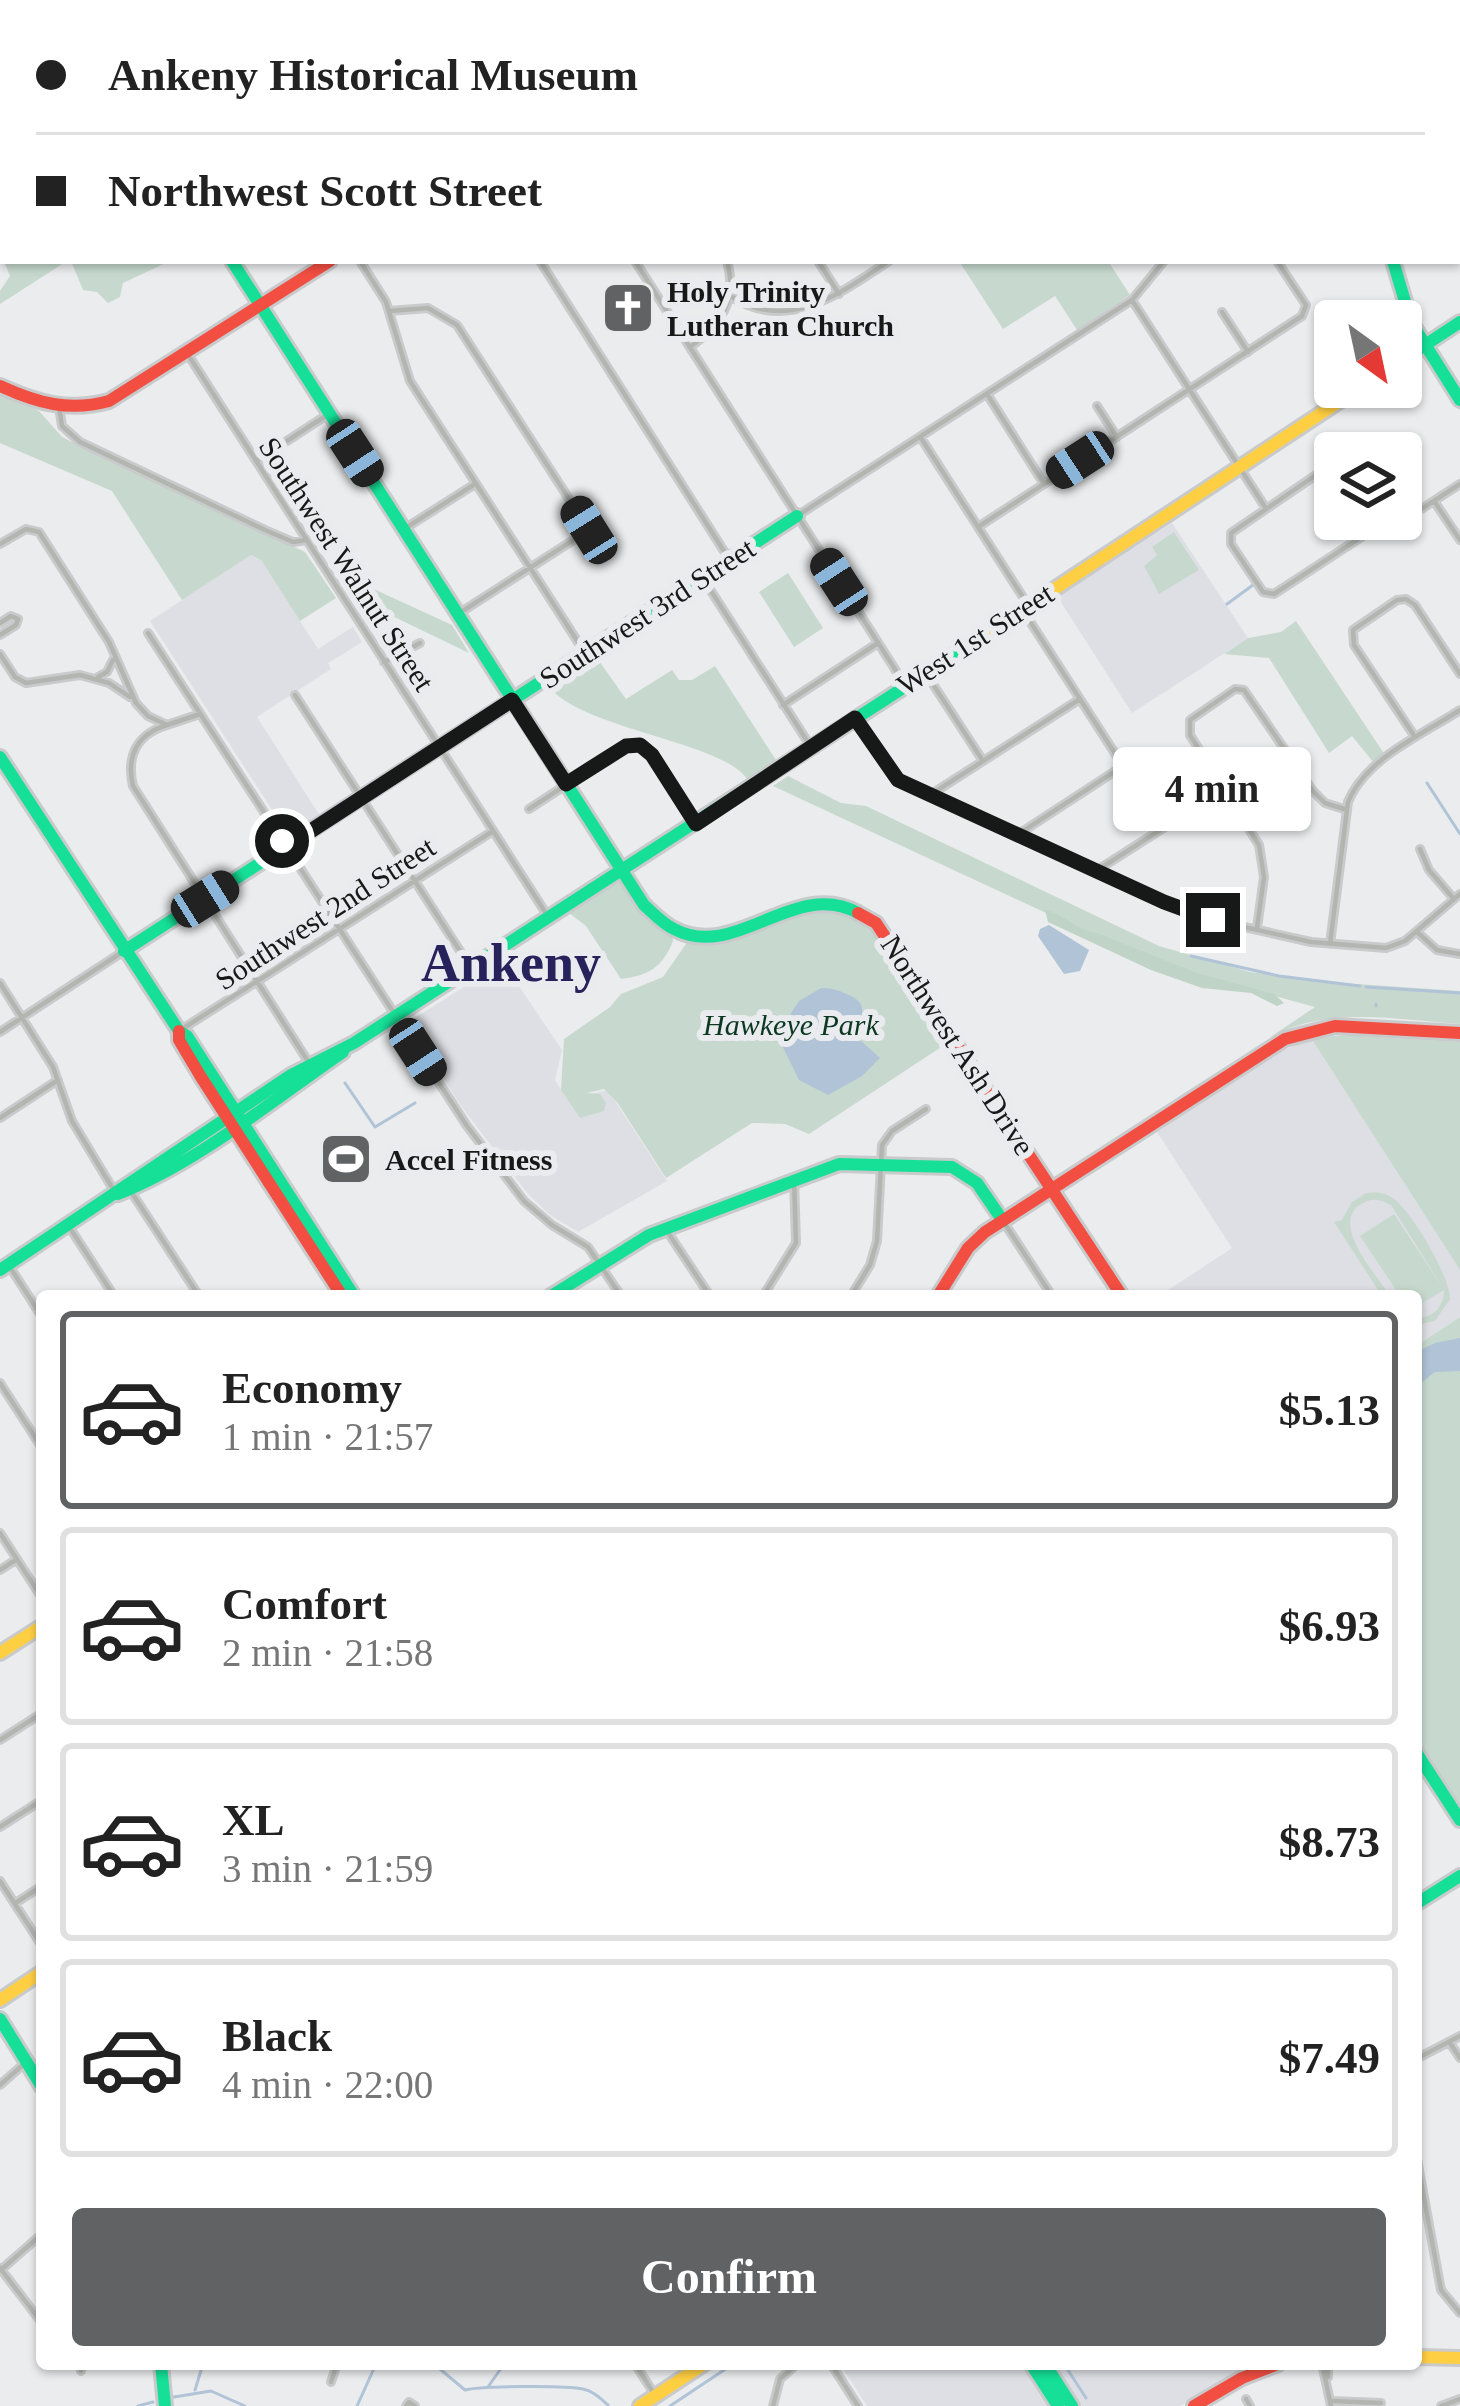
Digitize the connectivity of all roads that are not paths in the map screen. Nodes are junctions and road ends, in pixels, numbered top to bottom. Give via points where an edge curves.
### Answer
1 (234, 264) edge
2 (325, 264) edge
3 (362, 264) edge
4 (543, 264) edge
5 (637, 264) edge
6 (727, 264) edge
7 (820, 264) edge
8 (884, 264) edge
9 (1163, 264) edge
10 (1279, 264) edge
11 (1394, 264) edge
12 (839, 294) junction
13 (732, 297) junction
14 (1132, 300) junction
15 (261, 305) junction
16 (389, 311) junction
17 (1222, 312) dead end
18 (1460, 322) edge
19 (1424, 345) junction
20 (689, 347) junction
21 (1248, 352) junction
22 (187, 353) junction
23 (0, 386) edge
24 (1189, 389) junction
25 (986, 394) junction
26 (1460, 400) edge
27 (1097, 406) dead end
28 (59, 407) junction
29 (1329, 408) edge
30 (329, 414) junction
31 (920, 436) junction
32 (1117, 436) junction
33 (256, 461) junction
34 (1239, 467) junction
35 (1314, 476) edge
36 (476, 484) junction
37 (1044, 484) junction
38 (1460, 484) edge
39 (1434, 501) junction
40 (1422, 507) edge
41 (1265, 508) junction
42 (796, 516) junction
43 (978, 527) junction
44 (404, 529) junction
45 (306, 540) junction
46 (1357, 540) edge
47 (1460, 540) edge
48 (0, 544) edge
49 (729, 560) junction
50 (531, 568) junction
51 (702, 577) junction
52 (1025, 607) junction
53 (458, 614) junction
54 (0, 623) edge
55 (148, 633) dead end
56 (0, 635) edge
57 (420, 643) dead end
58 (878, 643) junction
59 (113, 650) junction
60 (585, 653) junction
61 (0, 654) edge
62 (384, 662) junction
63 (925, 672) junction
64 (1460, 674) edge
65 (92, 677) junction
66 (905, 685) junction
67 (295, 694) dead end
68 (1080, 699) junction
69 (512, 700) junction
70 (136, 704) junction
71 (783, 705) junction
72 (1460, 710) edge
73 (145, 714) junction
74 (200, 714) junction
75 (855, 718) junction
76 (167, 724) junction
77 (145, 736) junction
78 (1416, 738) junction
79 (439, 747) junction
80 (811, 747) junction
81 (0, 757) edge
82 (983, 761) junction
83 (1123, 766) junction
84 (566, 784) junction
85 (1225, 788) junction
86 (930, 795) junction
87 (362, 799) junction
88 (534, 807) dead end
89 (1346, 810) junction
90 (696, 824) junction
91 (1163, 828) junction
92 (493, 831) junction
93 (1017, 835) junction
94 (286, 847) junction
95 (1420, 849) dead end
96 (622, 871) junction
97 (1096, 871) junction
98 (414, 880) junction
99 (1457, 896) edge
100 (205, 899) junction
101 (549, 918) junction
102 (338, 929) junction
103 (1257, 930) junction
104 (1417, 932) junction
105 (1330, 944) junction
106 (124, 951) junction
107 (1460, 954) edge
108 (471, 968) junction
109 (257, 981) junction
110 (0, 983) edge
111 (22, 1017) junction
112 (395, 1017) junction
113 (0, 1031) edge
114 (179, 1031) junction
115 (1460, 1033) edge
116 (314, 1069) junction
117 (58, 1080) junction
118 (926, 1109) dead end
119 (0, 1118) edge
120 (235, 1120) junction
121 (880, 1163) junction
122 (794, 1179) junction
123 (1053, 1189) junction
124 (123, 1192) junction
125 (1004, 1221) junction
126 (68, 1225) junction
127 (665, 1228) junction
128 (600, 1264) junction
129 (4, 1267) edge
130 (110, 1290) edge
131 (195, 1290) edge
132 (338, 1290) edge
133 (350, 1290) edge
134 (559, 1290) edge
135 (617, 1290) edge
136 (706, 1290) edge
137 (768, 1290) edge
138 (855, 1290) edge
139 (942, 1290) edge
140 (1048, 1290) edge
141 (1118, 1290) edge
142 (36, 1309) edge
143 (0, 1383) edge
144 (36, 1439) edge
145 (0, 1533) edge
146 (17, 1559) junction
147 (0, 1570) edge
148 (36, 1589) edge
149 (36, 1630) edge
150 (0, 1653) edge
151 (36, 1717) edge
152 (0, 1740) edge
153 (1422, 1761) edge
154 (36, 1804) edge
155 (1460, 1820) edge
156 (0, 1827) edge
157 (1460, 1876) edge
158 (0, 1881) edge
159 (36, 1890) edge
160 (1422, 1900) edge
161 (14, 1903) junction
162 (36, 1937) edge
163 (36, 1976) edge
164 (0, 2000) edge
165 (0, 2019) edge
166 (1460, 2036) edge
167 (1450, 2042) junction
168 (1422, 2056) edge
169 (1460, 2058) edge
170 (26, 2062) junction
171 (36, 2078) edge
172 (0, 2085) edge
173 (1422, 2187) edge
174 (36, 2239) edge
175 (1, 2268) edge
176 (1460, 2313) edge
177 (36, 2315) edge
178 (1422, 2357) edge
179 (1460, 2358) edge
180 (162, 2370) edge
181 (335, 2370) edge
182 (639, 2370) edge
183 (695, 2370) edge
184 (790, 2370) edge
185 (835, 2370) edge
186 (1034, 2370) edge
187 (1049, 2370) edge
188 (1264, 2370) edge
189 (1326, 2370) edge
190 (331, 2383) dead end
191 (656, 2396) junction
192 (1460, 2399) edge
193 (1331, 2403) edge
194 (1381, 2403) dead end
195 (165, 2406) edge
196 (640, 2406) edge
197 (773, 2406) edge
198 (859, 2406) edge
199 (1058, 2406) edge
200 (1072, 2406) edge
201 (1194, 2406) edge
202 (1441, 2406) edge

1 - 15 street, Northwest Ash Drive
2 - 15 street
3 - 16 street
4 - 49 street
5 - 20 street
6 - 13 street
7 - 12 street
8 - 12 street
9 - 14 street, Southwest 3rd Street
10 - 21 street via 1306,309
11 - 19 street
12 - 13 street via 791,311
13 - 20 street via 714,328
14 - 24 street
14 - 25 street, Southwest 3rd Street
15 - 22 street
15 - 30 street, Northwest Ash Drive
16 - 36 street via 410,381
16 - 50 street via 428,308 460,329 589,530
17 - 21 street
18 - 19 street
19 - 26 street
20 - 42 street
21 - 24 street
22 - 28 street via 109,401
22 - 33 street, Southwest Walnut Street
23 - 28 street
24 - 32 street
24 - 34 street
25 - 31 street, Southwest 3rd Street
25 - 37 street
27 - 32 street
28 - 45 street via 62,426 80,442 279,536
29 - 34 street, West 1st Street
30 - 33 street
30 - 44 street, Northwest Ash Drive
31 - 42 street, Southwest 3rd Street
31 - 43 street
32 - 37 street
33 - 45 street, Southwest Walnut Street
34 - 41 street
34 - 52 street, West 1st Street
35 - 41 street
36 - 44 street
36 - 50 street
37 - 43 street
38 - 39 street
39 - 40 street
39 - 47 street
41 - 46 street via 1230,540 1269,594
42 - 49 street, Southwest 3rd Street
42 - 58 street
43 - 52 street
44 - 53 street, Northwest Ash Drive
45 - 62 street, Southwest Walnut Street
48 - 59 street via 21,530 39,532
49 - 51 street, Southwest 3rd Street
50 - 53 street
50 - 60 street
51 - 60 street, Southwest 3rd Street
51 - 71 street
52 - 63 street, West 1st Street
52 - 68 street
53 - 69 street, Northwest Ash Drive
54 - 56 street via 18,619
55 - 74 street
57 - 62 street
58 - 66 street
58 - 71 street
59 - 65 street via 111,667
59 - 70 street
60 - 69 street, Southwest 3rd Street
61 - 65 street via 26,683
62 - 79 street, Southwest Walnut Street
63 - 66 street, West 1st Street
63 - 82 street
64 - 78 street via 1406,598 1357,626 1354,645
65 - 70 street
66 - 75 street, West 1st Street
67 - 87 street
68 - 82 street
68 - 83 street
69 - 79 street, Southwest 3rd Street
69 - 84 street, Northwest Ash Drive
70 - 73 street
71 - 80 street
72 - 78 street
73 - 76 street
73 - 77 street
74 - 76 street
74 - 94 street
75 - 80 street, West 1st Street
75 - 86 street via 894,776
76 - 77 street
77 - 100 street via 131,757 133,786
78 - 89 street via 1364,775
79 - 87 street, Southwest 3rd Street
79 - 92 street, Southwest Walnut Street
80 - 90 street, West 1st Street
81 - 106 street
82 - 86 street
83 - 91 street
83 - 93 street
84 - 88 street
84 - 90 street via 637,745 652,755
84 - 96 street, Northwest Ash Drive
85 - 89 street via 1188,725 1244,690 1312,791
85 - 91 street
85 - 103 street via 1262,854
86 - 93 street
87 - 94 street, Southwest 3rd Street
87 - 98 street
89 - 105 street
90 - 96 street, West 1st Street
91 - 97 street
92 - 98 street, Southwest 2nd Street
92 - 101 street, Southwest Walnut Street
93 - 97 street
94 - 100 street, Southwest 3rd Street
94 - 102 street
95 - 99 street via 1429,871
96 - 101 street, West 1st Street
96 - 123 street, Northwest Ash Drive via 660,921 699,937 742,932 811,901 863,912 887,935
97 - 103 street
98 - 102 street, Southwest 2nd Street
98 - 108 street
99 - 104 street
100 - 106 street, Southwest 3rd Street
100 - 109 street
101 - 108 street, West 1st Street
102 - 109 street, Southwest 2nd Street
102 - 112 street
103 - 105 street
104 - 105 street via 1386,948
104 - 107 street via 1437,950
106 - 111 street
106 - 114 street
108 - 112 street, West 1st Street
109 - 114 street, Southwest 2nd Street
109 - 116 street
110 - 111 street
111 - 113 street
111 - 117 street
112 - 116 street, West 1st Street
112 - 128 street via 524,1201
114 - 120 street
115 - 123 street via 1335,1026 1297,1034
116 - 120 street, West 1st Street
117 - 119 street
117 - 124 street via 72,1121
118 - 121 street via 889,1135
120 - 124 street, West 1st Street
120 - 132 street
120 - 133 street
121 - 122 street via 838,1164
121 - 125 street via 962,1172
121 - 138 street via 877,1241
122 - 127 street
122 - 137 street via 796,1243
123 - 125 street
123 - 141 street, Northwest Ash Drive
124 - 126 street, West 1st Street
124 - 131 street
125 - 139 street via 973,1242
125 - 140 street
126 - 129 street, West 1st Street
126 - 130 street
127 - 128 street
127 - 136 street
128 - 134 street
128 - 135 street
129 - 142 street
143 - 144 street
145 - 146 street
146 - 147 street
146 - 148 street
149 - 150 street
151 - 152 street
153 - 155 street
154 - 156 street
157 - 160 street
158 - 161 street
159 - 161 street
161 - 162 street
163 - 164 street
165 - 170 street
166 - 167 street
167 - 168 street
167 - 169 street
170 - 171 street
170 - 172 street
173 - 176 street via 1441,2290
174 - 175 street
175 - 177 street
178 - 179 street
180 - 195 street
181 - 190 street
182 - 191 street
183 - 191 street
184 - 197 street
185 - 198 street
186 - 199 street
187 - 200 street
188 - 201 street
189 - 193 street
191 - 196 street
192 - 202 street
193 - 194 street

